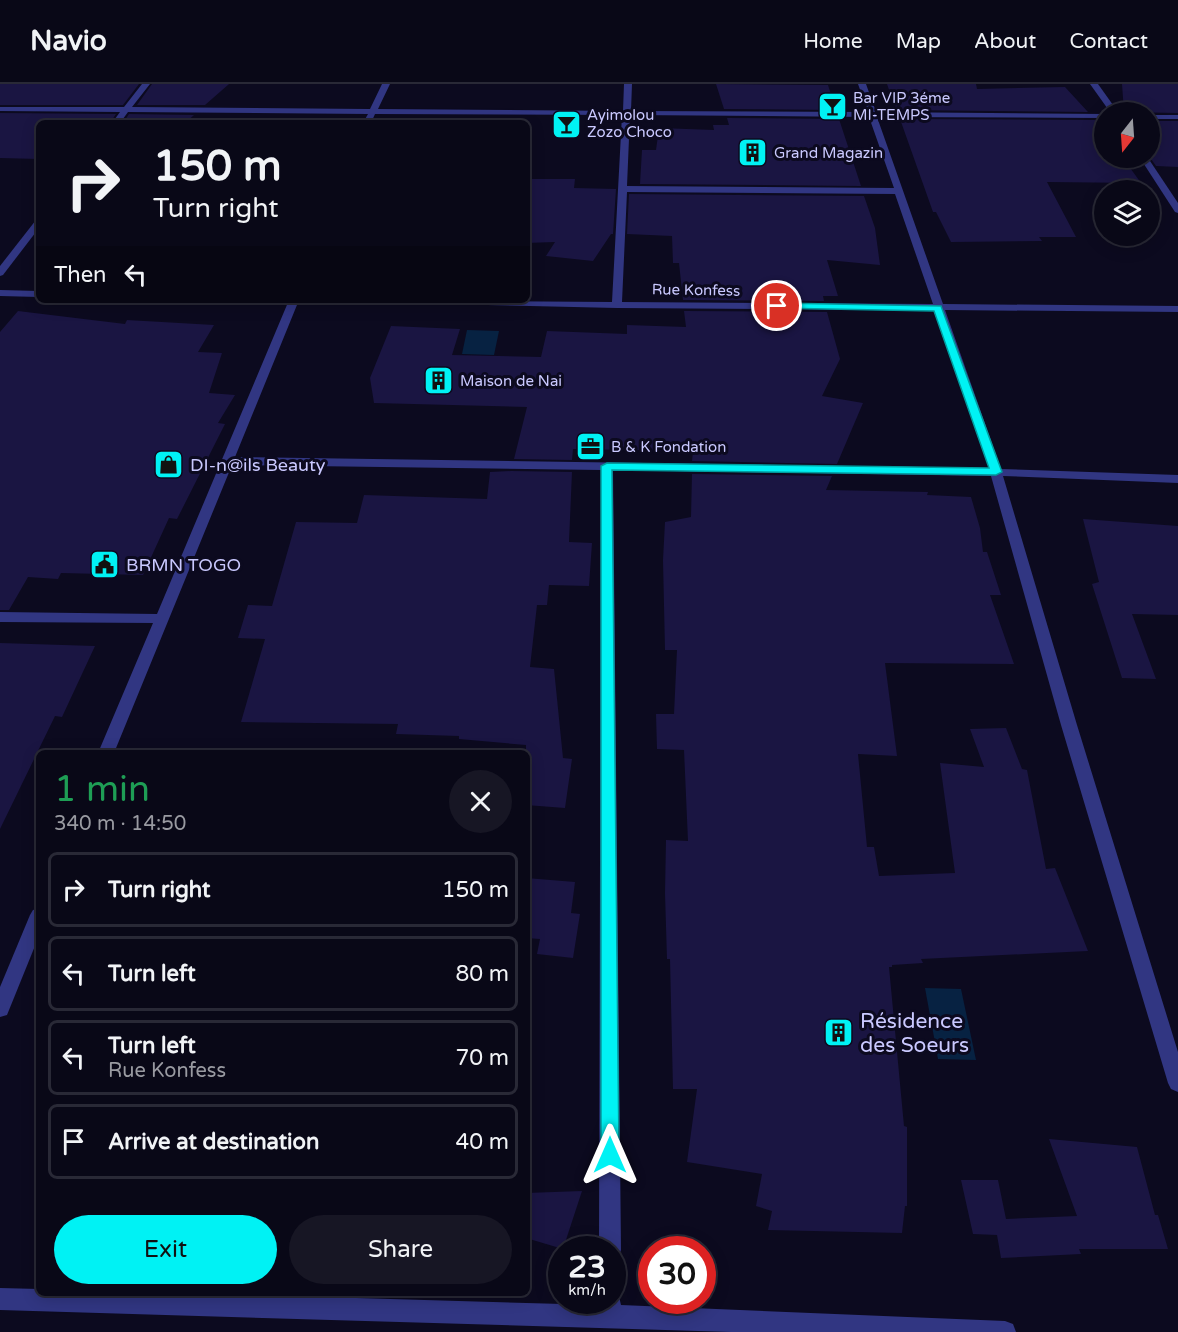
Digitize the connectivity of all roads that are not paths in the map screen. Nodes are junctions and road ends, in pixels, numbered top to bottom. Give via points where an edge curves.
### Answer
1 (146, 84) edge
2 (386, 84) edge
3 (628, 84) edge
4 (862, 84) edge
5 (1094, 84) edge
6 (1107, 102) edge
7 (0, 109) edge
8 (126, 110) junction
9 (372, 112) junction
10 (627, 114) junction
11 (874, 116) junction
12 (1094, 116) edge
13 (1160, 117) edge
14 (1178, 117) edge
15 (118, 120) edge
16 (368, 120) edge
17 (1151, 168) edge
18 (623, 189) junction
19 (899, 191) junction
20 (1178, 210) edge
21 (36, 226) edge
22 (0, 273) edge
23 (0, 293) edge
24 (36, 294) edge
25 (293, 303) edge
26 (512, 303) edge
27 (616, 305) junction
28 (938, 308) junction
29 (1178, 309) edge
30 (227, 461) junction
31 (607, 466) junction
32 (996, 472) junction
33 (1178, 479) edge
34 (0, 617) edge
35 (161, 620) junction
36 (107, 750) edge
37 (36, 922) edge
38 (0, 1009) edge
39 (1178, 1083) edge
40 (610, 1236) edge
41 (0, 1299) edge
42 (548, 1307) edge
43 (626, 1309) edge
44 (1005, 1332) edge

1 - 8 street
2 - 9 street
3 - 10 street
4 - 11 street
5 - 6 street
7 - 8 street
8 - 9 street
8 - 15 street
9 - 10 street
9 - 16 street
10 - 11 street
10 - 18 street
11 - 12 street
11 - 19 street
13 - 14 street
17 - 20 street
18 - 19 street
18 - 27 street
19 - 28 street
21 - 22 street
23 - 24 street
25 - 30 street
26 - 27 street, Rue Konfess
27 - 28 street, Rue Konfess
28 - 29 street, Rue Konfess
28 - 32 street
30 - 31 street
30 - 35 street
31 - 32 street
31 - 40 street
32 - 33 street
32 - 39 street
34 - 35 street
35 - 36 street
37 - 38 street
41 - 42 street
43 - 44 street

